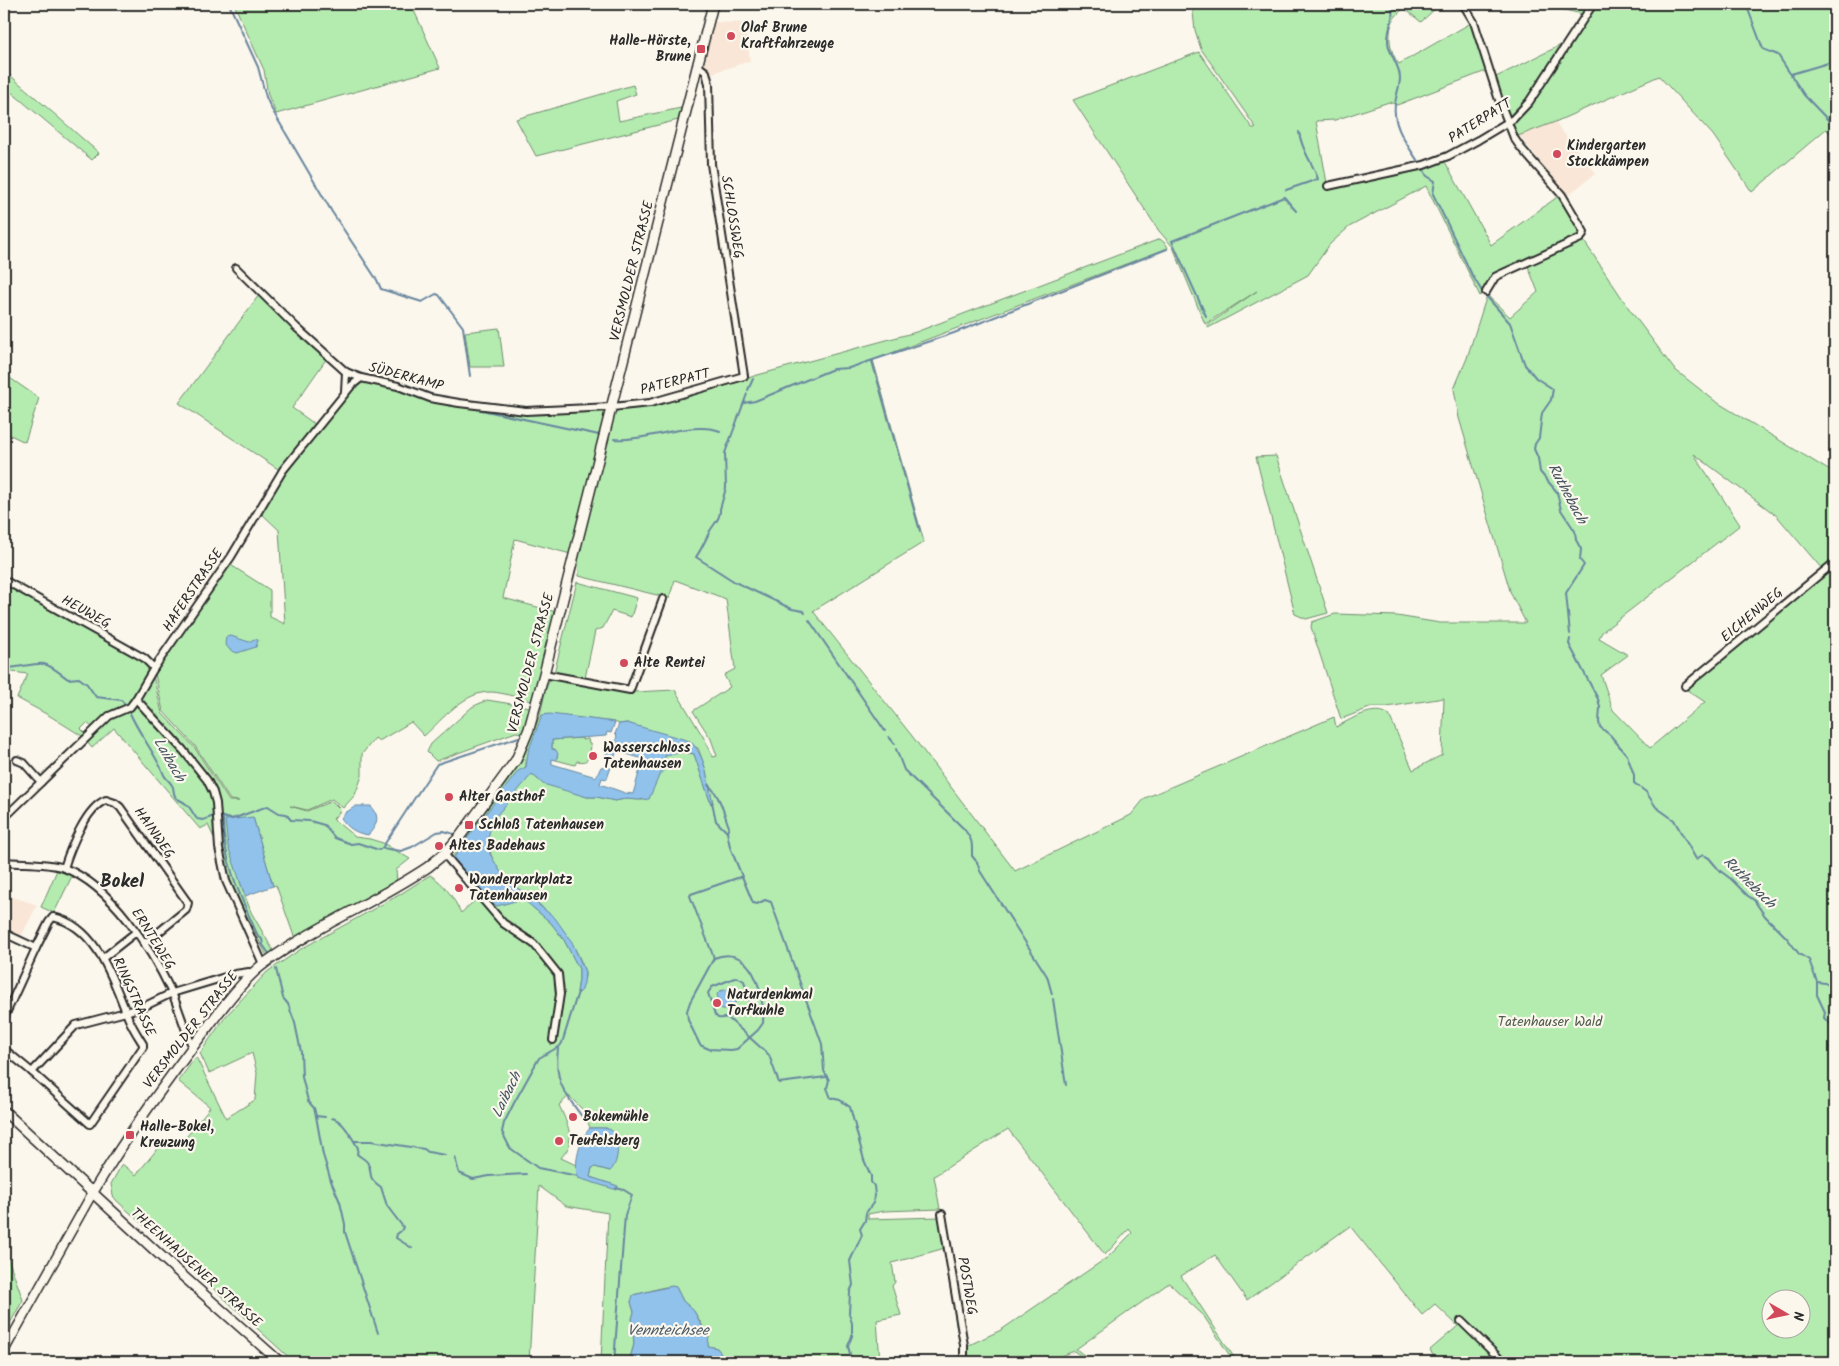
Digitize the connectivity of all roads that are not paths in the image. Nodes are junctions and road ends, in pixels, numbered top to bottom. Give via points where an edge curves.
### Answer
1 (713, 4) edge
2 (1463, 4) edge
3 (1593, 4) edge
4 (697, 65) junction
5 (1507, 122) junction
6 (1328, 186) dead end
7 (236, 268) dead end
8 (1486, 292) dead end
9 (346, 372) junction
10 (744, 376) joint
11 (361, 378) junction
12 (345, 393) junction
13 (612, 407) junction
14 (1835, 562) edge
15 (4, 580) edge
16 (663, 599) dead end
17 (154, 668) junction
18 (544, 674) junction
19 (1685, 686) dead end
20 (136, 699) junction
21 (18, 760) dead end
22 (41, 782) junction
23 (4, 818) edge
24 (444, 854) junction
25 (4, 862) edge
26 (64, 868) junction
27 (136, 932) junction
28 (4, 933) edge
29 (144, 944) junction
30 (36, 948) junction
31 (103, 958) junction
32 (263, 964) junction
33 (252, 974) junction
34 (172, 993) junction
35 (126, 1012) junction
36 (4, 1018) edge
37 (552, 1040) dead end
38 (193, 1046) junction
39 (4, 1049) edge
40 (32, 1072) junction
41 (4, 1111) edge
42 (93, 1192) junction
43 (942, 1214) dead end
44 (1461, 1321) dead end
45 (4, 1351) edge
46 (280, 1362) edge
47 (964, 1362) edge
48 (1503, 1362) edge

1 - 4 main road, VERSMOLDER STRASSE
2 - 5 street via 1474,22
3 - 5 street, PATERPATT via 1529,102
4 - 10 street, SCHLOSSWEG via 706,72 708,84 711,164
4 - 13 main road, VERSMOLDER STRASSE
5 - 6 street, PATERPATT via 1478,140 1416,168
5 - 8 street via 1521,148 1562,195 1584,235 1495,277
7 - 9 street, SÜDERKAMP
9 - 11 street, SÜDERKAMP
9 - 12 street
10 - 13 street, PATERPATT via 650,403
11 - 12 street, HAFERSTRASSE
11 - 13 street, SÜDERKAMP via 398,386 430,398 485,407 526,411
12 - 17 street, HAFERSTRASSE via 284,470 231,557
13 - 18 main road, VERSMOLDER STRASSE
14 - 19 street, EICHENWEG
15 - 17 street, HEUWEG via 144,658
16 - 18 street via 630,690
17 - 20 street, HAFERSTRASSE
18 - 24 main road, VERSMOLDER STRASSE via 529,729 516,760
20 - 22 street, HAFERSTRASSE via 128,708 109,716
20 - 32 street via 207,780 214,798 226,880
21 - 22 street
22 - 23 street, HAFERSTRASSE
24 - 32 main road, VERSMOLDER STRASSE via 414,877
24 - 37 street via 503,924 534,944 558,974 560,994
25 - 26 street, ERNTEWEG
26 - 27 street, ERNTEWEG via 92,884 118,906
26 - 29 street, HAINWEG via 72,845 94,810 106,800 115,803 188,903 186,910
27 - 29 street, ERNTEWEG
27 - 31 street
28 - 30 street
29 - 34 street, ERNTEWEG
30 - 31 street, RINGSTRASSE via 53,917 66,921 79,931
30 - 36 street, RINGSTRASSE
31 - 35 street, RINGSTRASSE
32 - 33 main road, VERSMOLDER STRASSE
33 - 34 street via 244,972
33 - 38 main road, VERSMOLDER STRASSE
34 - 35 street
34 - 38 street, ERNTEWEG
35 - 40 street via 76,1025
35 - 40 street, RINGSTRASSE via 143,1047 90,1124
38 - 42 main road, VERSMOLDER STRASSE
39 - 40 street, RINGSTRASSE
41 - 42 main road, THEENHAUSENER STRASSE
42 - 45 street
42 - 46 main road, THEENHAUSENER STRASSE
43 - 47 street, POSTWEG
44 - 48 street

